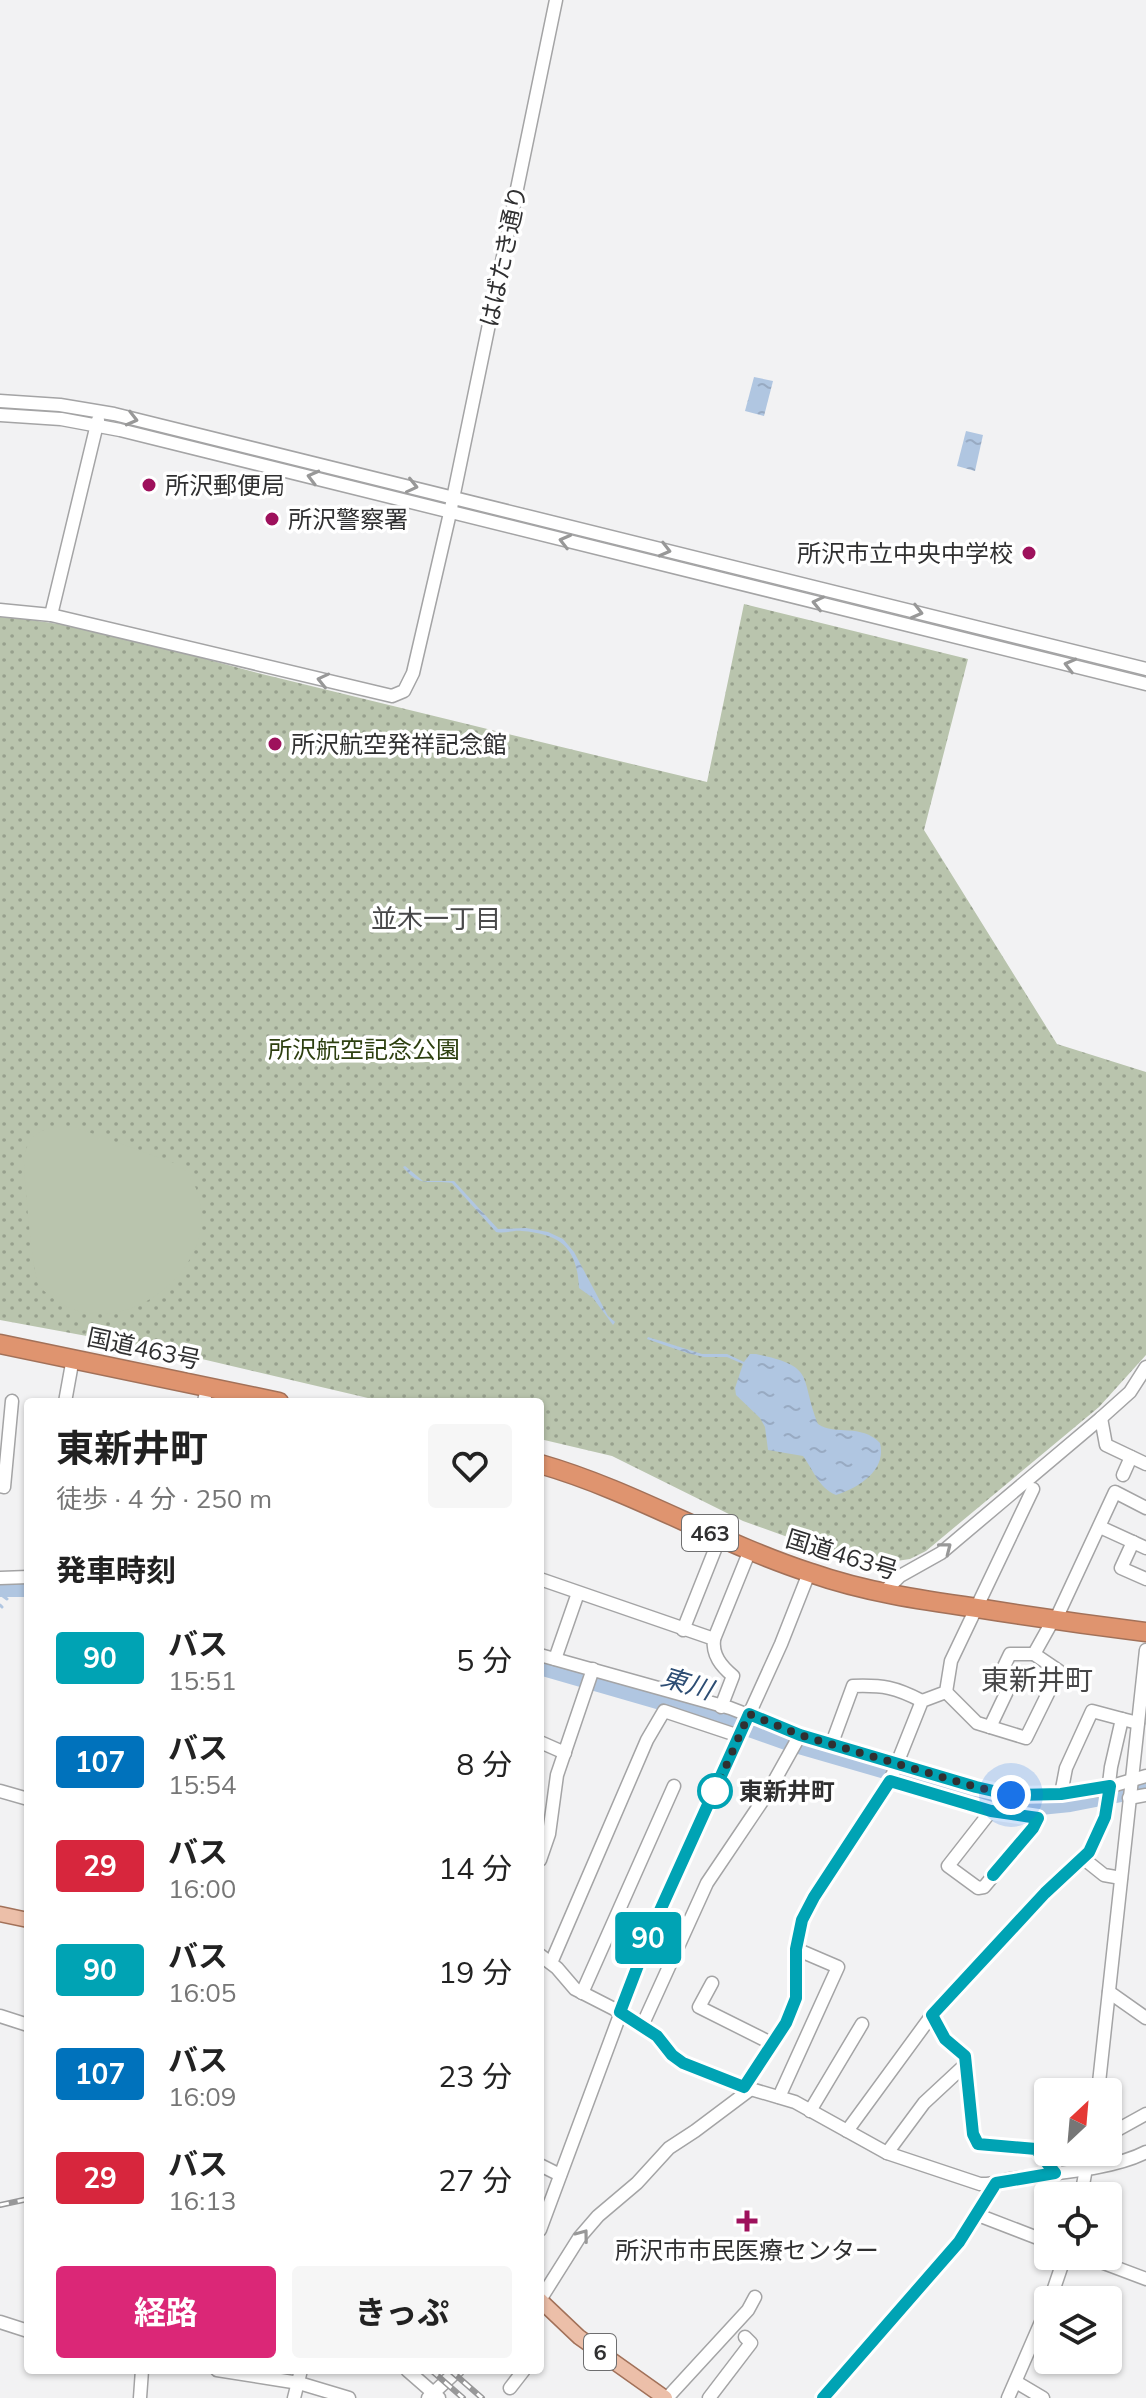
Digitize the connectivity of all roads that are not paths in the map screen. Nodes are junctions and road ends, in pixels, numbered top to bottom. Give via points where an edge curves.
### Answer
1 (556, 0) edge
2 (0, 401) edge
3 (0, 415) edge
4 (98, 419) junction
5 (453, 496) junction
6 (450, 513) junction
7 (0, 610) edge
8 (51, 615) junction
9 (1146, 669) edge
10 (1146, 684) edge
11 (0, 1344) edge
12 (73, 1358) junction
13 (1146, 1367) edge
14 (206, 1394) edge
15 (66, 1398) edge
16 (242, 1398) edge
17 (12, 1401) dead end
18 (1101, 1418) junction
19 (1131, 1457) junction
20 (1146, 1464) edge
21 (544, 1465) edge
22 (1123, 1475) dead end
23 (0, 1486) edge
24 (1033, 1489) dead end
25 (1146, 1508) edge
26 (1100, 1527) junction
27 (720, 1537) junction
28 (1133, 1542) junction
29 (1146, 1548) edge
30 (750, 1550) junction
31 (809, 1573) junction
32 (24, 1577) edge
33 (0, 1578) edge
34 (1146, 1579) edge
35 (544, 1580) edge
36 (578, 1593) junction
37 (883, 1593) junction
38 (974, 1608) junction
39 (1054, 1621) junction
40 (683, 1630) junction
41 (1146, 1632) edge
42 (714, 1639) junction
43 (1146, 1650) edge
44 (1034, 1654) junction
45 (544, 1656) edge
46 (555, 1659) junction
47 (592, 1671) junction
48 (946, 1692) junction
49 (922, 1701) junction
50 (721, 1707) junction
51 (1122, 1719) junction
52 (1138, 1723) junction
53 (744, 1725) junction
54 (990, 1727) junction
55 (798, 1740) junction
56 (832, 1743) junction
57 (544, 1744) edge
58 (565, 1753) junction
59 (894, 1772) junction
60 (1146, 1776) edge
61 (674, 1786) dead end
62 (1130, 1789) junction
63 (0, 1791) edge
64 (1109, 1793) junction
65 (1061, 1794) junction
66 (1146, 1795) edge
67 (24, 1798) edge
68 (546, 1808) edge
69 (991, 1811) junction
70 (1084, 1859) junction
71 (1121, 1878) junction
72 (0, 1914) edge
73 (24, 1919) edge
74 (796, 1949) junction
75 (546, 1959) edge
76 (712, 1983) dead end
77 (1109, 1992) junction
78 (582, 1993) junction
79 (620, 2012) junction
80 (932, 2015) junction
81 (0, 2016) edge
82 (1146, 2018) edge
83 (24, 2024) edge
84 (862, 2024) dead end
85 (642, 2026) junction
86 (773, 2044) junction
87 (966, 2064) junction
88 (1100, 2078) edge
89 (747, 2088) junction
90 (779, 2097) junction
91 (810, 2111) junction
92 (1146, 2114) edge
93 (1122, 2127) edge
94 (847, 2131) junction
95 (1146, 2152) edge
96 (887, 2153) junction
97 (1087, 2166) edge
98 (544, 2167) edge
99 (1086, 2169) junction
100 (1055, 2173) junction
101 (560, 2175) junction
102 (1084, 2182) edge
103 (996, 2183) junction
104 (978, 2215) junction
105 (544, 2219) edge
106 (1034, 2237) edge
107 (1122, 2270) edge
108 (1146, 2279) edge
109 (544, 2294) edge
110 (755, 2297) dead end
111 (544, 2304) edge
112 (0, 2322) edge
113 (24, 2330) edge
114 (745, 2337) dead end
115 (1034, 2339) edge
116 (142, 2374) edge
117 (272, 2374) edge
118 (411, 2374) edge
119 (454, 2374) edge
120 (521, 2374) edge
121 (300, 2376) edge
122 (1016, 2382) junction
123 (510, 2388) dead end
124 (433, 2396) edge
125 (661, 2396) edge
126 (140, 2398) edge
127 (294, 2398) edge
128 (349, 2398) edge
129 (709, 2398) edge
130 (823, 2398) edge
131 (1008, 2398) edge
132 (1043, 2398) edge

1 - 5 street, はばたき通り
2 - 4 street via 60,405
3 - 4 street
4 -> 5 street
6 -> 4 street
4 - 8 street
5 - 6 street, はばたき通り
5 -> 9 street
6 -> 8 street, はばたき通り via 411,680 399,695
10 -> 6 street
7 - 8 street
11 - 12 highway, 国道463号
12 - 14 highway, 国道463号
12 - 15 street
13 - 18 street via 1130,1392
14 - 16 highway, 国道463号
17 - 23 street via 4,1487
18 - 19 street via 1106,1445
37 -> 18 street via 900,1576 941,1553
19 - 20 street
19 - 22 street
21 - 27 highway, 国道463号 / 463
24 - 38 street
25 - 26 street via 1115,1492
26 - 28 street
26 - 39 street
27 - 30 highway, 国道463号 / 463
27 - 40 street
28 - 29 street
28 - 34 street via 1121,1568
30 - 31 highway, 国道463号 / 463
30 - 42 street
31 - 37 highway, 国道463号 / 463
31 - 53 street
32 - 33 street
35 - 36 street
36 - 40 street
36 - 46 street
37 - 38 highway, 国道463号 / 463
38 - 39 highway, 国道463号 / 463
38 - 48 street via 951,1661
39 - 41 highway, 国道463号 / 463
39 - 44 street
40 - 42 street
42 - 50 street via 719,1660 733,1676
43 - 52 street
44 - 54 street via 1010,1654 998,1679 1010,1685
44 - 54 street via 1059,1671 1026,1738
45 - 46 street
46 - 47 street
47 - 50 street
47 - 58 street
48 - 49 street
48 - 54 street via 971,1719
49 - 56 street via 883,1685 853,1686
49 - 59 street
50 - 53 street
51 - 52 street
51 - 64 street
51 - 65 street via 1092,1711 1066,1768
52 - 62 street
53 - 55 street
53 - 75 street via 664,1711
53 - 79 street
55 - 56 street
55 - 85 street via 707,1883
56 - 59 street
57 - 58 street
58 - 68 street
59 - 65 street via 1011,1795
59 - 69 street
59 - 74 street via 814,1897
60 - 62 street
61 - 78 street
62 - 64 street
62 - 66 street
62 - 71 street
63 - 67 street
64 - 65 street
64 - 70 street via 1100,1829
69 - 69 street via 1038,1818 978,1888 948,1866
70 - 71 street via 1104,1875
70 - 80 street via 1045,1893
71 - 77 street
72 - 73 main road
74 - 86 street via 796,1998
74 - 90 street via 838,1967
75 - 78 street
76 - 86 street via 699,2007
77 - 82 street
77 - 88 street
78 - 79 street
79 - 85 street
79 - 101 street
80 - 87 street
80 - 94 street
81 - 83 street
84 - 91 street
85 - 89 street via 683,2063
86 - 89 street
87 - 96 street via 924,2103
87 - 100 street via 978,2144 1036,2149
89 - 90 street
109 -> 89 street via 598,2216 669,2148
90 - 91 street
91 - 94 street
92 - 93 street
94 - 96 street
95 - 99 street
96 - 103 street via 980,2184
97 - 99 street
98 - 101 street
99 - 100 street
99 - 102 street
100 - 103 street
101 - 105 street
103 - 104 street
104 - 106 street
104 - 130 street
107 - 108 street
110 - 125 street
111 - 125 main road, 6 via 579,2337
112 - 113 street
114 - 129 street via 751,2343
115 - 122 street
116 - 126 street
117 - 121 street
118 - 124 street
119 - 124 street
120 - 123 street
121 - 127 street
121 - 128 street
122 - 131 street
122 - 132 street

